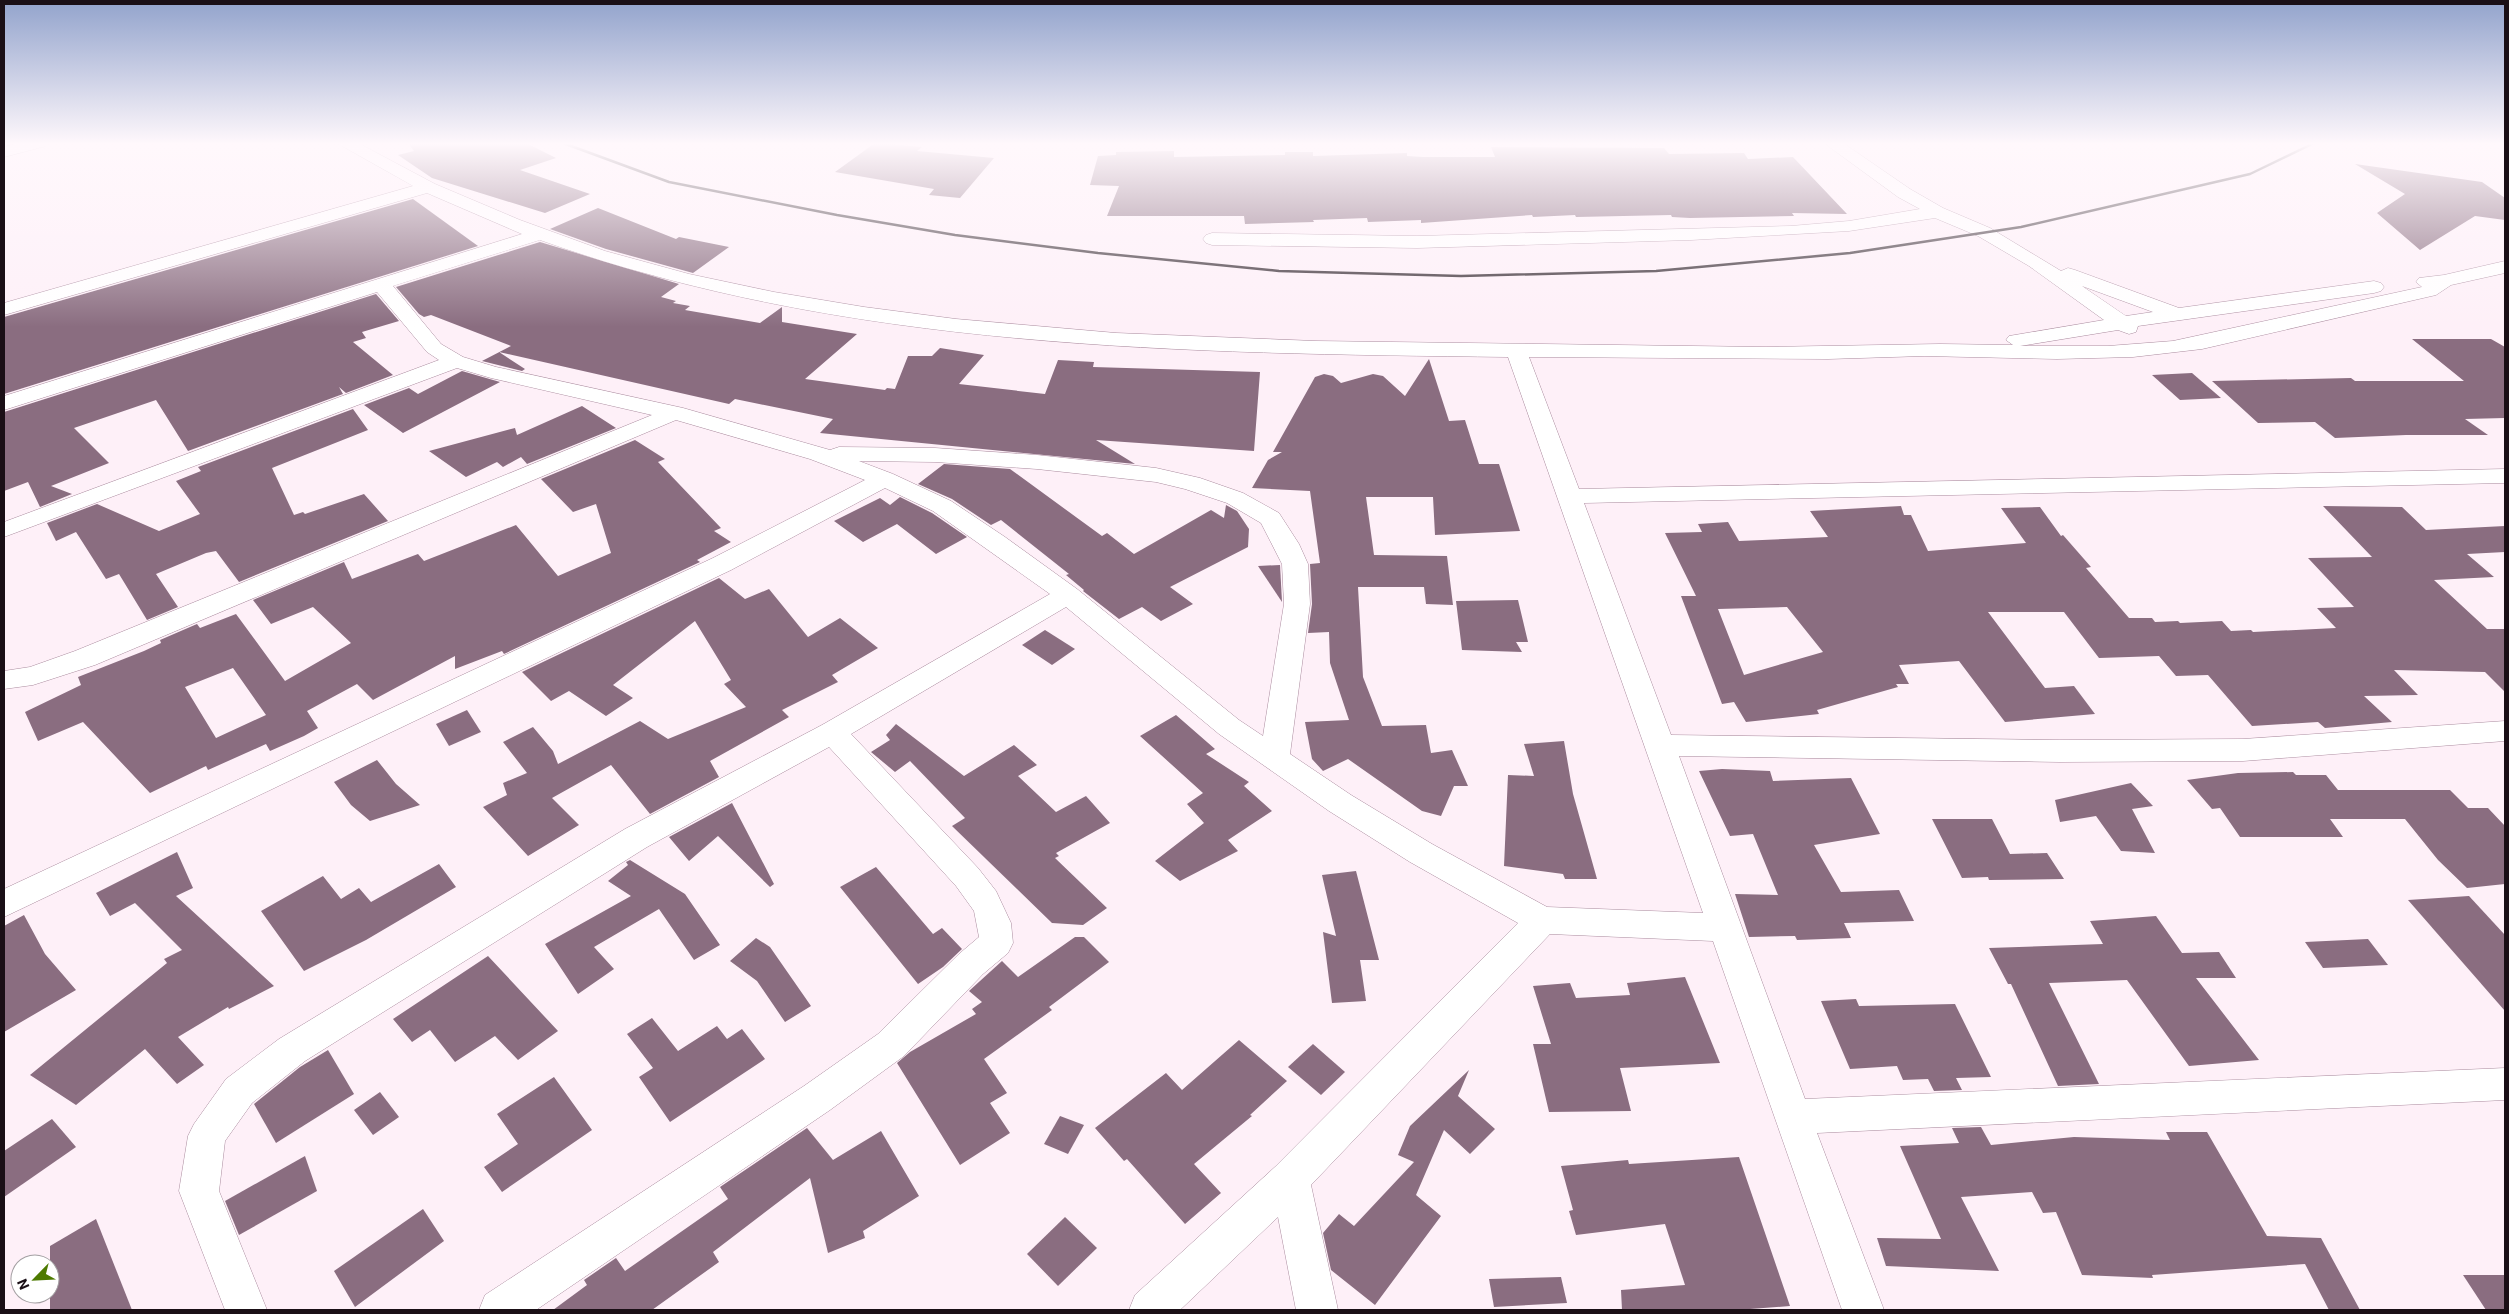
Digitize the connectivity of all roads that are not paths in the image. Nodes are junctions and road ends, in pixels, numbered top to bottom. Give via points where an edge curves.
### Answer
1 (368, 204) edge
2 (467, 204) edge
3 (1924, 204) edge
4 (1937, 212) junction
5 (536, 235) junction
6 (1212, 239) dead end
7 (2036, 262) junction
8 (2502, 270) edge
9 (2444, 282) junction
10 (381, 284) junction
11 (4, 309) edge
12 (2177, 314) junction
13 (2120, 323) junction
14 (2220, 339) junction
15 (2162, 349) junction
16 (1958, 350) junction
17 (1516, 351) junction
18 (456, 361) junction
19 (4, 403) edge
20 (675, 413) junction
21 (818, 454) junction
22 (2505, 476) edge
23 (885, 479) junction
24 (1571, 496) junction
25 (4, 530) edge
26 (1068, 595) junction
27 (4, 680) edge
28 (2505, 731) edge
29 (832, 732) junction
30 (1661, 745) junction
31 (1275, 756) junction
32 (4, 904) edge
33 (1542, 920) junction
34 (1725, 928) junction
35 (2505, 1084) edge
36 (1792, 1117) junction
37 (1290, 1179) junction
38 (246, 1310) edge
39 (500, 1310) edge
40 (1150, 1310) edge
41 (1317, 1310) edge
42 (1863, 1310) edge

1 - 11 street
2 - 5 street
3 - 4 street
4 - 6 street via 1849,226 1711,234 1417,242
4 - 7 street via 1984,232
5 - 10 street
5 - 17 street via 707,286 897,319 1150,342 1335,350
7 - 12 street
7 - 13 street
8 - 9 street
9 - 12 street via 2411,282
9 - 14 street via 2430,291
10 - 18 street via 434,348
10 - 19 street
12 - 13 street
12 - 14 street
13 - 15 street
13 - 16 street
14 - 15 street
15 - 16 street via 2088,353
16 - 17 street
17 - 24 street
18 - 20 street via 491,372
18 - 25 street
20 - 21 street
20 - 27 street via 86,658 33,676
21 - 23 street
21 - 31 street via 935,455 1156,475 1192,482 1235,498 1270,518 1295,564 1297,604
22 - 24 street
23 - 26 street via 942,506
23 - 32 street via 722,564
24 - 30 street
26 - 29 street
26 - 31 street via 1229,726
28 - 30 street via 2243,750
29 - 38 street via 636,838 292,1050 239,1091 207,1136 199,1192
29 - 39 street via 967,877 987,903 996,923 996,943 891,1045 818,1098
30 - 34 street
31 - 33 street via 1340,803 1421,853
33 - 34 street
33 - 37 street
34 - 36 street
35 - 36 street
36 - 42 street
37 - 40 street
37 - 41 street

